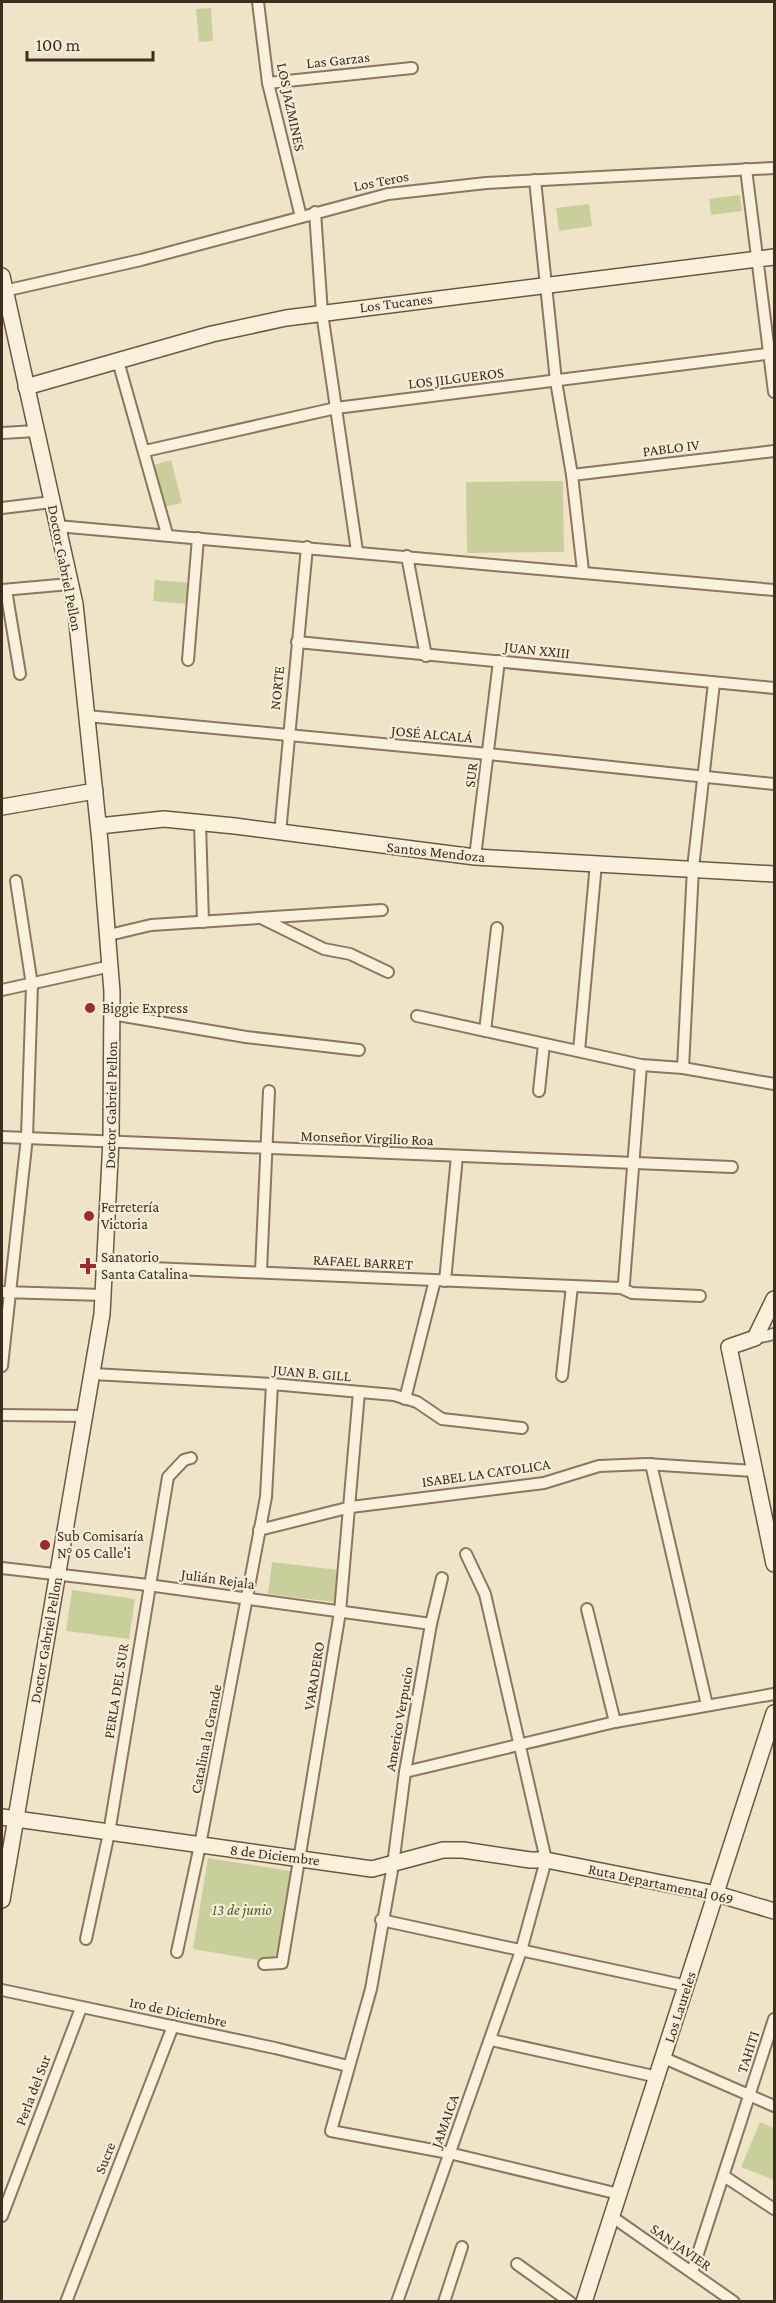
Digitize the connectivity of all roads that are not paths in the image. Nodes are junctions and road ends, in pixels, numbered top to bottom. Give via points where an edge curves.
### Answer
1 (258, 2) edge
2 (412, 68) dead end
3 (268, 82) junction
4 (774, 168) edge
5 (746, 169) junction
6 (535, 180) junction
7 (315, 212) junction
8 (301, 217) junction
9 (774, 257) edge
10 (757, 260) junction
11 (545, 284) junction
12 (3, 292) edge
13 (322, 313) junction
14 (772, 353) edge
15 (118, 361) junction
16 (556, 381) junction
17 (26, 387) junction
18 (774, 392) edge
19 (336, 408) junction
20 (36, 431) junction
21 (2, 434) edge
22 (145, 451) junction
23 (774, 451) edge
24 (572, 476) junction
25 (52, 502) junction
26 (2, 508) edge
27 (57, 526) junction
28 (167, 534) junction
29 (198, 538) junction
30 (307, 547) junction
31 (357, 551) junction
32 (407, 556) junction
33 (583, 571) junction
34 (70, 584) junction
35 (4, 590) edge
36 (774, 590) edge
37 (297, 642) junction
38 (426, 656) junction
39 (188, 660) dead end
40 (499, 661) junction
41 (20, 674) dead end
42 (714, 682) junction
43 (774, 688) edge
44 (87, 716) junction
45 (287, 736) junction
46 (488, 754) junction
47 (702, 777) junction
48 (774, 784) edge
49 (95, 791) junction
50 (2, 807) edge
51 (200, 823) junction
52 (99, 826) junction
53 (280, 833) junction
54 (475, 857) junction
55 (596, 863) junction
56 (693, 868) junction
57 (774, 874) edge
58 (16, 881) dead end
59 (382, 910) dead end
60 (260, 918) junction
61 (203, 922) junction
62 (497, 928) dead end
63 (109, 935) junction
64 (111, 966) junction
65 (388, 972) dead end
66 (32, 985) junction
67 (2, 990) edge
68 (112, 1014) junction
69 (417, 1016) dead end
70 (486, 1031) junction
71 (544, 1044) junction
72 (359, 1050) dead end
73 (579, 1051) junction
74 (641, 1065) junction
75 (683, 1068) junction
76 (774, 1084) edge
77 (269, 1091) dead end
78 (539, 1091) dead end
79 (2, 1137) edge
80 (27, 1137) junction
81 (111, 1140) junction
82 (268, 1149) junction
83 (457, 1156) junction
84 (632, 1164) junction
85 (732, 1167) dead end
86 (105, 1266) junction
87 (261, 1272) junction
88 (440, 1281) junction
89 (572, 1286) junction
90 (621, 1288) junction
91 (6, 1292) edge
92 (103, 1295) junction
93 (700, 1296) dead end
94 (774, 1299) edge
95 (774, 1334) edge
96 (755, 1338) junction
97 (2, 1366) edge
98 (93, 1374) junction
99 (562, 1376) dead end
100 (272, 1384) junction
101 (359, 1392) junction
102 (405, 1399) junction
103 (2, 1415) edge
104 (86, 1416) junction
105 (522, 1428) dead end
106 (191, 1458) dead end
107 (651, 1464) junction
108 (754, 1471) junction
109 (351, 1507) junction
110 (259, 1530) junction
111 (466, 1554) dead end
112 (774, 1564) edge
113 (2, 1568) edge
114 (58, 1574) junction
115 (442, 1578) dead end
116 (148, 1585) junction
117 (248, 1598) junction
118 (587, 1609) dead end
119 (340, 1612) junction
120 (431, 1624) junction
121 (774, 1694) edge
122 (706, 1705) junction
123 (774, 1713) edge
124 (615, 1722) junction
125 (519, 1744) junction
126 (405, 1772) junction
127 (8, 1818) edge
128 (109, 1833) junction
129 (200, 1845) junction
130 (301, 1857) junction
131 (546, 1860) junction
132 (393, 1865) junction
133 (717, 1894) junction
134 (2, 1900) edge
135 (774, 1911) edge
136 (381, 1920) junction
137 (86, 1939) dead end
138 (521, 1951) junction
139 (177, 1952) dead end
140 (264, 1964) dead end
141 (687, 1986) junction
142 (2, 1990) edge
143 (81, 2008) junction
144 (774, 2019) edge
145 (173, 2026) junction
146 (491, 2040) junction
147 (664, 2058) junction
148 (348, 2066) junction
149 (658, 2077) junction
150 (750, 2094) junction
151 (774, 2106) edge
152 (449, 2153) junction
153 (724, 2176) junction
154 (619, 2194) junction
155 (774, 2209) edge
156 (2, 2216) edge
157 (611, 2216) junction
158 (462, 2247) dead end
159 (517, 2264) dead end
160 (692, 2272) junction
161 (66, 2301) edge
162 (397, 2301) edge
163 (444, 2301) edge
164 (570, 2301) edge
165 (584, 2301) edge
166 (734, 2301) edge

1 - 3 street, LOS JAZMINES
2 - 3 street, Las Garzas
3 - 8 street, LOS JAZMINES
4 - 5 street, Los Teros
5 - 6 street, Los Teros
5 - 10 street
6 - 7 street, Los Teros via 410,191
6 - 11 street
7 - 8 street, Los Teros
7 - 13 street
8 - 12 street, Los Teros
9 - 10 street, Los Tucanes
10 - 11 street, Los Tucanes
10 - 14 street
11 - 13 street, Los Tucanes
11 - 16 street
12 - 17 street, Doctor Gabriel Pellon
13 - 15 street, Los Tucanes via 212,334
13 - 19 street
14 - 16 street, LOS JILGUEROS
14 - 18 street
15 - 17 street, Los Tucanes
15 - 22 street
16 - 19 street, LOS JILGUEROS
16 - 24 street
17 - 20 street, Doctor Gabriel Pellon
19 - 22 street, LOS JILGUEROS
19 - 31 street
20 - 21 street
20 - 25 street, Doctor Gabriel Pellon
22 - 28 street
23 - 24 street, PABLO IV
24 - 33 street
25 - 26 street
25 - 27 street, Doctor Gabriel Pellon
27 - 28 street
27 - 34 street, Doctor Gabriel Pellon
28 - 29 street
29 - 30 street
29 - 39 street
30 - 31 street
30 - 37 street, NORTE
31 - 32 street
32 - 33 street
32 - 38 street
33 - 36 street
34 - 35 street
34 - 44 street, Doctor Gabriel Pellon
35 - 41 street
37 - 38 street, JUAN XXIII
37 - 45 street, NORTE
38 - 40 street, JUAN XXIII
40 - 42 street, JUAN XXIII
40 - 46 street, SUR
42 - 43 street, JUAN XXIII
42 - 47 street
44 - 45 street, JOSÉ ALCALÁ
44 - 49 street, Doctor Gabriel Pellon
45 - 46 street, JOSÉ ALCALÁ
45 - 53 street, NORTE
46 - 47 street, JOSÉ ALCALÁ
46 - 54 street, SUR
47 - 48 street, JOSÉ ALCALÁ
47 - 56 street
49 - 50 street
49 - 52 street, Doctor Gabriel Pellon
51 - 52 street, Santos Mendoza via 164,819
51 - 53 street, Santos Mendoza
51 - 61 street
52 - 63 street, Doctor Gabriel Pellon
53 - 54 street, Santos Mendoza
54 - 55 street, Santos Mendoza
55 - 56 street, Santos Mendoza
55 - 73 street
56 - 57 street, Santos Mendoza
56 - 75 street
58 - 66 street
59 - 60 street
60 - 61 street
60 - 65 street via 324,949 350,954
61 - 63 street via 151,925
62 - 70 street
63 - 64 street, Doctor Gabriel Pellon
64 - 66 street
64 - 68 street, Doctor Gabriel Pellon
66 - 67 street
66 - 80 street
68 - 72 street via 246,1037
68 - 81 street, Doctor Gabriel Pellon
69 - 70 street
70 - 71 street
71 - 73 street
71 - 78 street
73 - 74 street
74 - 75 street
74 - 84 street
75 - 76 street
77 - 82 street
79 - 80 street, Monseñor Virgilio Roa
80 - 81 street, Monseñor Virgilio Roa
80 - 91 street
81 - 82 street, Monseñor Virgilio Roa
81 - 86 street, Doctor Gabriel Pellon
82 - 83 street, Monseñor Virgilio Roa
82 - 87 street
83 - 84 street, Monseñor Virgilio Roa
83 - 88 street
84 - 85 street, Monseñor Virgilio Roa
84 - 90 street
86 - 87 street, RAFAEL BARRET
86 - 92 street, Doctor Gabriel Pellon
87 - 88 street, RAFAEL BARRET
88 - 89 street, RAFAEL BARRET
88 - 102 street
89 - 90 street, RAFAEL BARRET
89 - 99 street
90 - 93 street, RAFAEL BARRET via 632,1293
91 - 92 street
91 - 97 street
92 - 98 street, Doctor Gabriel Pellon
94 - 96 street
95 - 96 street
96 - 108 street via 729,1347
98 - 100 street, JUAN B. GILL
98 - 104 street, Doctor Gabriel Pellon
100 - 101 street, JUAN B. GILL
100 - 110 street, Catalina la Grande via 267,1480
101 - 102 street, JUAN B. GILL
101 - 109 street, VARADERO
102 - 105 street, JUAN B. GILL via 417,1402 442,1419
103 - 104 street
104 - 114 street, Doctor Gabriel Pellon
106 - 116 street, PERLA DEL SUR via 168,1477
107 - 108 street, ISABEL LA CATOLICA
107 - 109 street, ISABEL LA CATOLICA via 599,1466 544,1483
107 - 122 street
108 - 112 street
109 - 110 street, ISABEL LA CATOLICA
109 - 119 street, VARADERO
110 - 117 street, Catalina la Grande
111 - 125 street via 485,1594
113 - 114 street, Julián Rejala
114 - 116 street, Julián Rejala
114 - 127 street, Doctor Gabriel Pellon
115 - 120 street, Americo Verpucio
116 - 117 street, Julián Rejala
116 - 128 street, PERLA DEL SUR
117 - 119 street, Julián Rejala
117 - 129 street, Catalina la Grande
118 - 124 street
119 - 120 street, Julián Rejala
119 - 130 street, VARADERO
120 - 126 street, Americo Verpucio
121 - 122 street
122 - 124 street
123 - 133 street, Los Laureles
124 - 125 street
125 - 126 street
125 - 131 street
126 - 132 street, Americo Verpucio
127 - 128 street, 8 de Diciembre
127 - 134 street, Doctor Gabriel Pellon
128 - 129 street, 8 de Diciembre
128 - 137 street, PERLA DEL SUR
129 - 130 street, 8 de Diciembre
129 - 139 street, Catalina la Grande
130 - 132 street, 8 de Diciembre via 372,1869
130 - 140 street, VARADERO via 282,1962
131 - 132 street, 8 de Diciembre via 443,1850
131 - 133 street, Ruta Departamental 069
131 - 138 street, JAMAICA
132 - 136 street, Americo Verpucio
133 - 135 street, Ruta Departamental 069
133 - 141 street, Los Laureles
136 - 138 street
136 - 148 street, Americo Verpucio via 371,1989
138 - 141 street
138 - 146 street, JAMAICA
141 - 147 street, Los Laureles
142 - 143 street, 1ro de Diciembre
143 - 145 street, 1ro de Diciembre
143 - 156 street, Perla del Sur
144 - 150 street, TAHITI
145 - 148 street, 1ro de Diciembre
145 - 161 street, Sucre
146 - 149 street
146 - 152 street, JAMAICA
147 - 149 street, Los Laureles
147 - 150 street
148 - 152 street, Americo Verpucio via 331,2131
149 - 154 street, Los Laureles
150 - 151 street
150 - 153 street, TAHITI
152 - 154 street
152 - 162 street, JAMAICA
153 - 155 street
153 - 160 street, TAHITI
154 - 157 street, Los Laureles
157 - 160 street, SAN JAVIER
157 - 165 street, Los Laureles
158 - 163 street
159 - 164 street
160 - 166 street, SAN JAVIER

